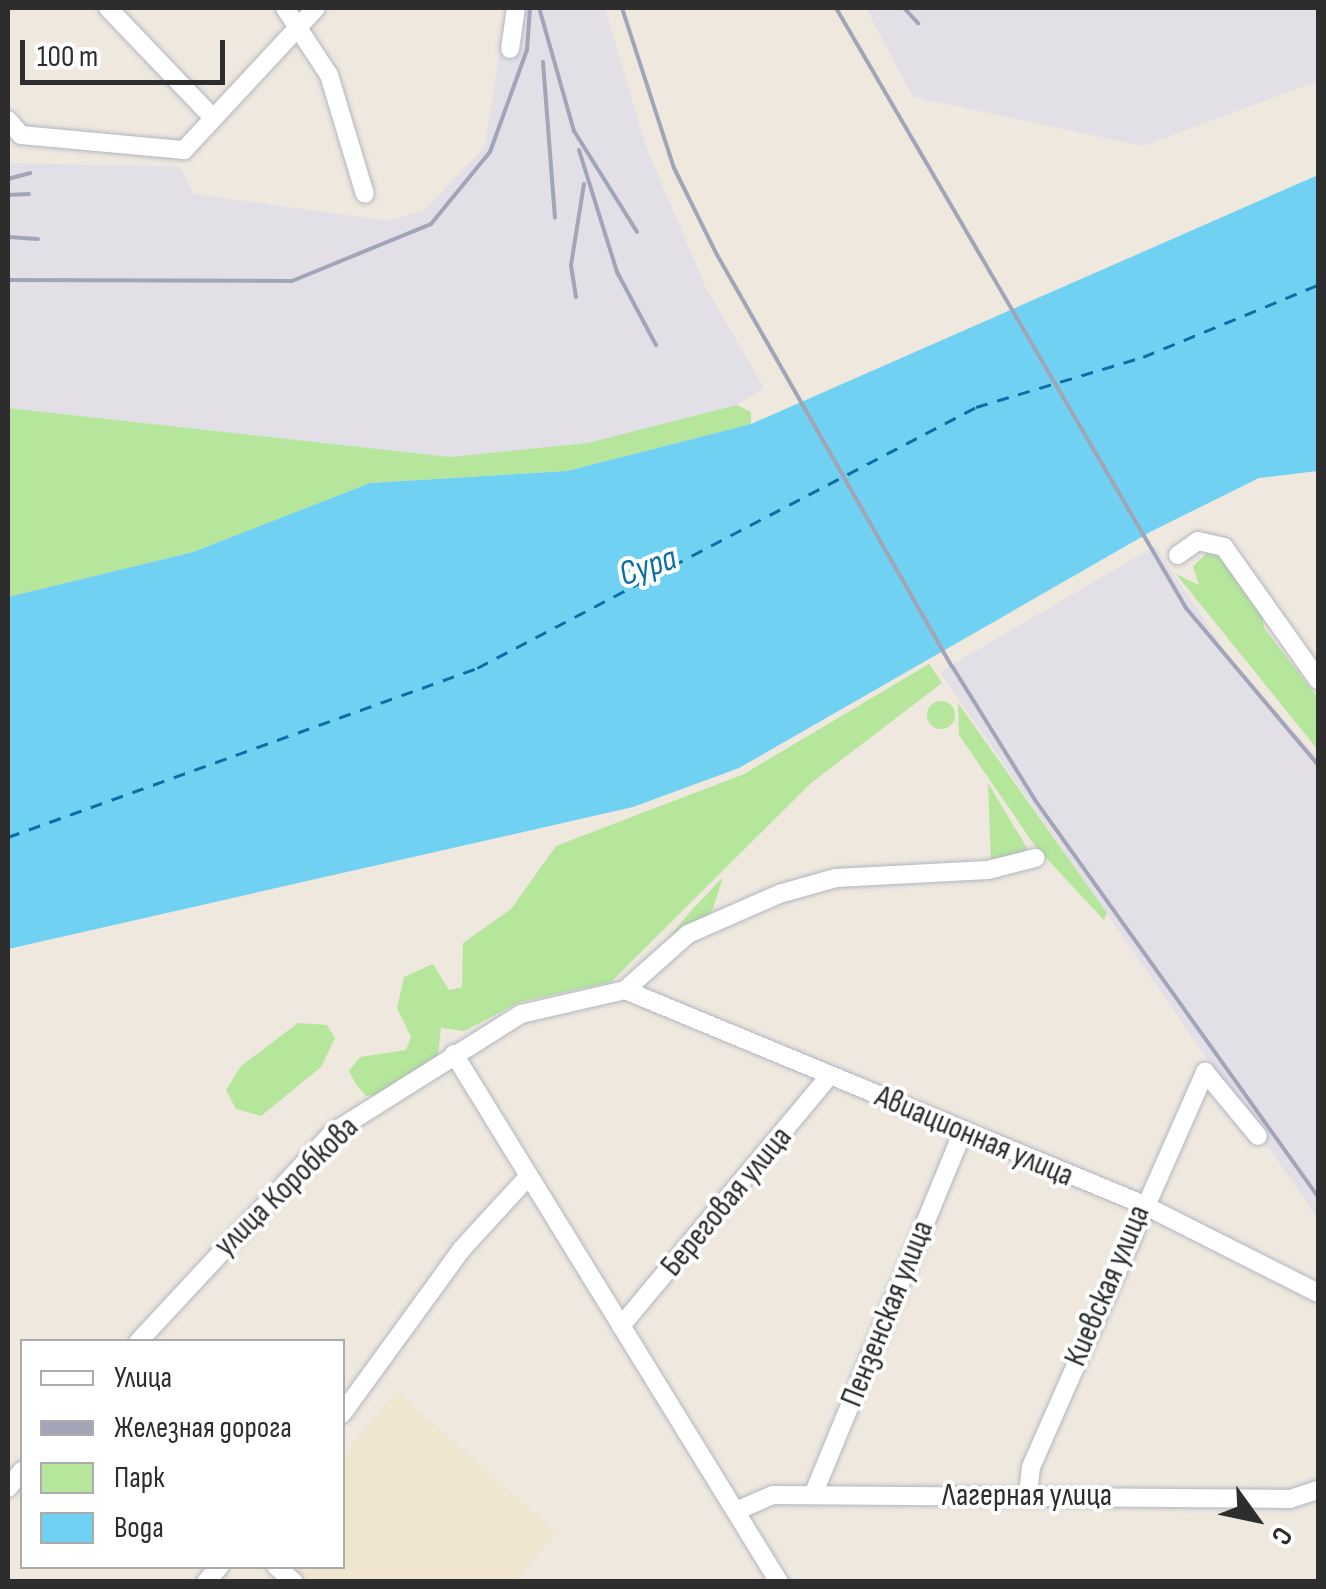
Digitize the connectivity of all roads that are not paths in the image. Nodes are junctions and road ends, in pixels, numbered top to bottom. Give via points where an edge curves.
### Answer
1 (108, 8) edge
2 (285, 8) edge
3 (316, 8) edge
4 (516, 8) edge
5 (300, 24) junction
6 (510, 50) dead end
7 (8, 120) edge
8 (214, 120) junction
9 (366, 194) dead end
10 (1178, 556) dead end
11 (1318, 680) edge
12 (1035, 858) dead end
13 (625, 990) junction
14 (454, 1054) junction
15 (830, 1076) junction
16 (962, 1134) junction
17 (1258, 1136) dead end
18 (527, 1178) junction
19 (1142, 1204) junction
20 (1318, 1293) edge
21 (621, 1326) junction
22 (141, 1339) edge
23 (345, 1410) edge
24 (1318, 1490) edge
25 (813, 1495) junction
26 (1028, 1495) junction
27 (736, 1511) junction
28 (779, 1582) edge

1 - 8 street
2 - 5 street
3 - 5 street
4 - 6 street
5 - 8 street
5 - 9 street via 329,75
7 - 8 street via 21,135 184,150
10 - 11 street via 1198,541 1224,547
12 - 13 street via 972,872 836,878 780,894 688,934
13 - 14 street, улица Коробкова via 520,1014
13 - 15 street, Авиационная улица
14 - 18 street
14 - 22 street, улица Коробкова via 332,1134
15 - 16 street, Авиационная улица
15 - 21 street, Береговая улица
16 - 19 street, Авиационная улица
16 - 25 street, Пензенская улица
17 - 19 street, Киевская улица via 1214,1072 1198,1079
18 - 21 street
18 - 23 street via 461,1250
19 - 20 street, Авиационная улица
19 - 26 street, Киевская улица
21 - 27 street
24 - 26 street, Лагерная улица via 1290,1499
25 - 26 street, Лагерная улица
25 - 27 street, Лагерная улица via 772,1495
27 - 28 street

